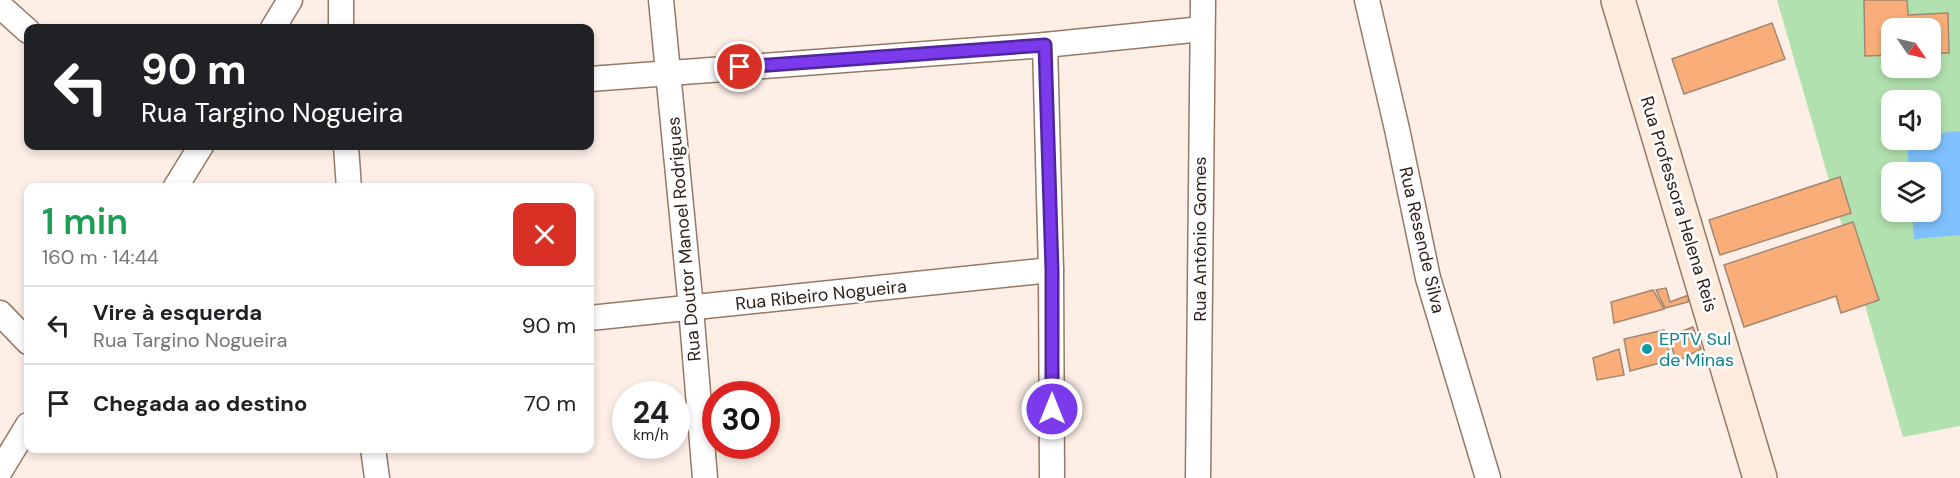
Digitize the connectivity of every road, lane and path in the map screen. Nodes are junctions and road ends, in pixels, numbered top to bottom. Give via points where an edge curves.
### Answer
1 (341, 0) edge
2 (662, 0) edge
3 (1203, 0) edge
4 (1367, 0) edge
5 (1618, 0) edge
6 (0, 6) edge
7 (341, 24) edge
8 (24, 27) edge
9 (1202, 29) junction
10 (1045, 45) junction
11 (669, 72) junction
12 (594, 79) edge
13 (199, 150) edge
14 (345, 150) edge
15 (178, 183) edge
16 (348, 183) edge
17 (1052, 270) junction
18 (691, 308) junction
19 (0, 314) edge
20 (594, 318) edge
21 (24, 338) edge
22 (24, 432) edge
23 (374, 453) edge
24 (0, 471) edge
25 (377, 478) edge
26 (705, 478) edge
27 (1052, 478) edge
28 (1198, 478) edge
29 (1488, 478) edge
30 (1760, 478) edge

1 - 7 street
2 - 11 street, Rua Doutor Manoel Rodrigues
3 - 9 street, Rua Antônio Gomes
4 - 29 street, Rua Resende Silva via 1428,278
5 - 30 main road, Rua Professora Helena Reis
6 - 8 street
9 - 10 street
9 - 28 street, Rua Antônio Gomes
10 - 11 street
10 - 17 street
11 - 12 street
11 - 18 street, Rua Doutor Manoel Rodrigues
13 - 15 street
14 - 16 street
17 - 18 street, Rua Ribeiro Nogueira
17 - 27 street
18 - 20 street, Rua Ribeiro Nogueira
18 - 26 street, Rua Doutor Manoel Rodrigues
19 - 21 street
22 - 24 street
23 - 25 street

